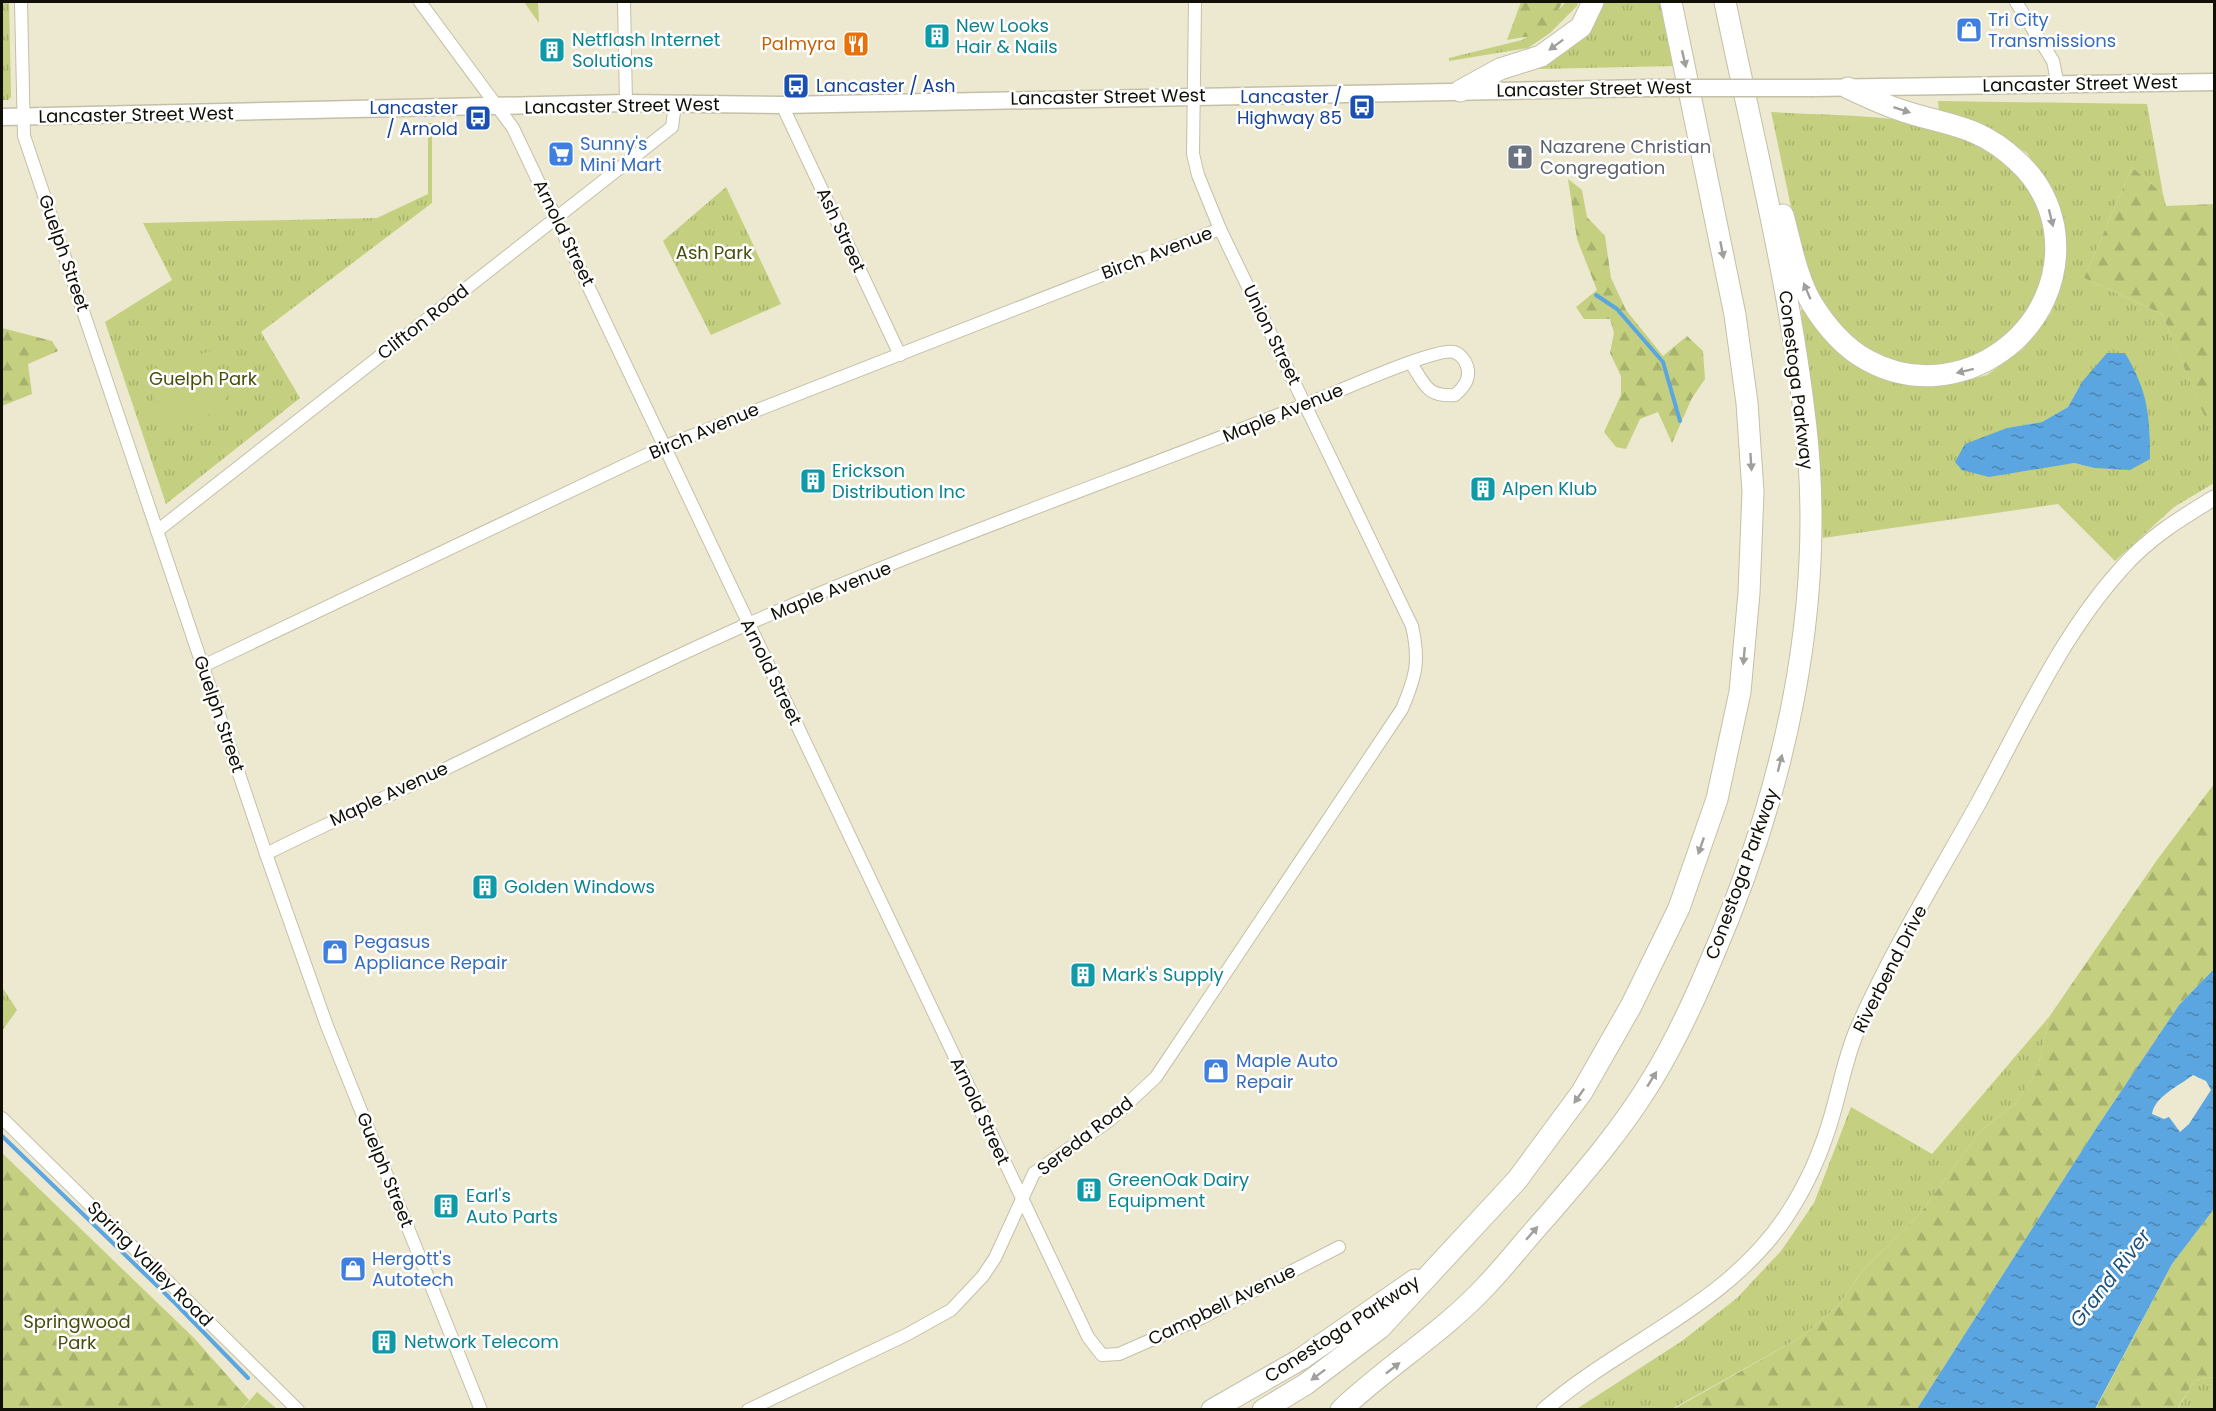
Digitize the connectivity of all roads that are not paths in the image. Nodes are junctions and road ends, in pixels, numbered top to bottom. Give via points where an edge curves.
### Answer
1 (21, 2) edge
2 (420, 2) edge
3 (624, 2) edge
4 (1195, 2) edge
5 (1593, 2) edge
6 (1671, 2) edge
7 (1725, 2) edge
8 (1730, 2) edge
9 (2016, 2) edge
10 (2214, 82) edge
11 (2058, 84) junction
12 (1848, 88) junction
13 (1460, 91) junction
14 (1193, 95) junction
15 (626, 103) junction
16 (675, 104) junction
17 (782, 105) junction
18 (496, 108) junction
19 (2, 117) edge
20 (23, 117) junction
21 (557, 217) junction
22 (1220, 229) junction
23 (900, 355) junction
24 (1411, 363) junction
25 (1305, 404) junction
26 (663, 447) junction
27 (2214, 498) edge
28 (156, 531) junction
29 (748, 624) junction
30 (203, 666) junction
31 (1355, 780) joint
32 (266, 854) junction
33 (2, 1118) edge
34 (1023, 1201) junction
35 (1339, 1247) dead end
36 (1439, 1266) junction
37 (1102, 1355) joint
38 (1341, 1408) edge
39 (298, 1410) edge
40 (482, 1410) edge
41 (748, 1410) edge
42 (1212, 1410) edge
43 (1263, 1410) edge
44 (1544, 1410) edge

1 - 20 street, Guelph Street
2 - 18 street, Arnold Street
3 - 15 street
4 - 14 street, Union Street
5 -> 13 highway via 1581,27 1541,56 1500,69
6 -> 36 highway, Conestoga Parkway via 1735,315 1747,403 1753,492 1740,692 1717,799 1679,908 1631,1006 1582,1092 1516,1180
38 -> 7 highway, Conestoga Parkway via 1434,1336 1484,1288 1605,1147 1653,1079 1690,1009 1766,819 1791,717 1804,627 1811,524 1806,431 1790,312
12 -> 8 highway via 1903,111 1947,121 1987,137 2031,175 2043,194 2056,244 2048,295 2037,316 2011,346 1975,368 1942,376 1887,369 1850,350 1810,300 1795,263
9 - 11 street via 2053,61
10 - 11 main road, Lancaster Street West
11 - 12 main road, Lancaster Street West
12 - 13 main road, Lancaster Street West, bridge
13 - 14 main road, Lancaster Street West
14 - 17 main road, Lancaster Street West
14 - 22 street, Union Street via 1193,154
15 - 16 main road, Lancaster Street West
15 - 18 main road, Lancaster Street West
16 - 17 main road, Lancaster Street West
16 - 21 street, Clifton Road via 672,127
17 - 23 street, Ash Street
18 - 20 main road, Lancaster Street West
18 - 21 street, Arnold Street via 513,128
19 - 20 main road, Lancaster Street West
20 - 28 street, Guelph Street via 24,136
21 - 26 street, Arnold Street
21 - 28 street, Clifton Road
22 - 23 street, Birch Avenue
22 - 25 street, Union Street
23 - 26 street, Birch Avenue
24 - 24 street, Maple Avenue via 1427,388 1439,396 1455,395 1466,384 1469,370 1464,359 1454,352
24 - 25 street, Maple Avenue
25 - 29 street, Maple Avenue
25 - 31 street, Union Street via 1412,626 1418,651 1416,676 1402,709
26 - 29 street, Arnold Street
26 - 30 street, Birch Avenue
27 - 44 street, Riverbend Drive via 2174,522 2124,565 2100,593 2060,655 1862,1019 1815,1160 1784,1220 1736,1275 1714,1293 1575,1385
28 - 30 street, Guelph Street
29 - 32 street, Maple Avenue
29 - 34 street, Arnold Street
30 - 32 street, Guelph Street
31 - 34 street, Sereda Road via 1156,1077 1110,1120 1034,1173
32 - 40 street, Guelph Street via 331,1039
33 - 39 street, Spring Valley Road
34 - 37 street, Arnold Street via 1088,1337
34 - 41 street, Sereda Road via 989,1267 951,1310
35 - 37 street, Campbell Avenue via 1199,1319 1119,1354
36 - 42 highway, Conestoga Parkway via 1399,1289 1301,1359
36 -> 43 highway, Conestoga Parkway via 1380,1328 1306,1384

